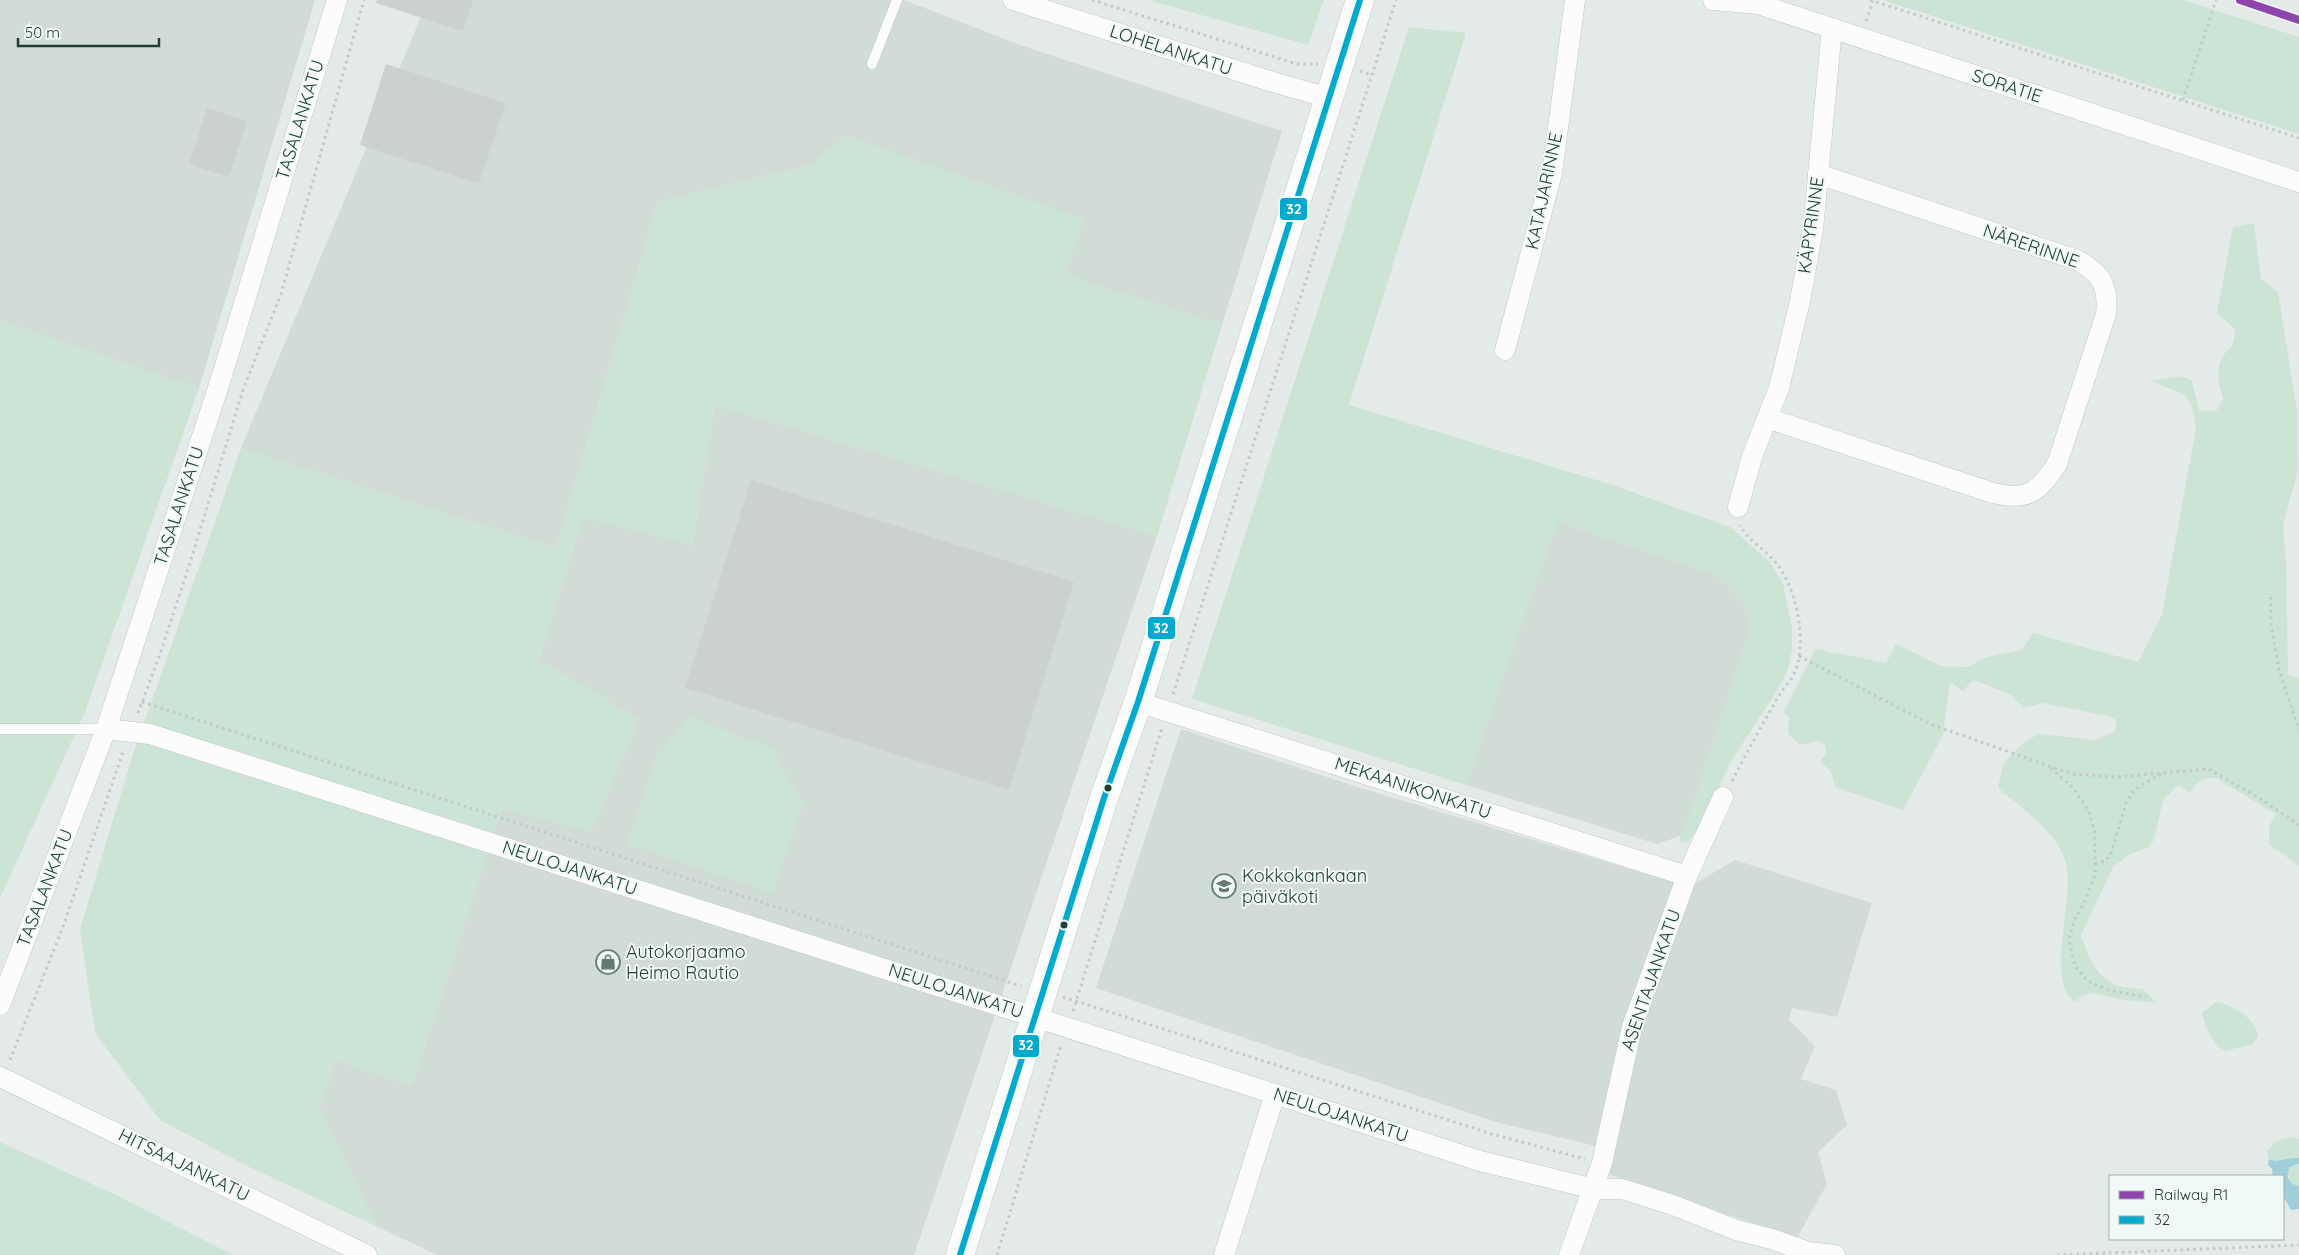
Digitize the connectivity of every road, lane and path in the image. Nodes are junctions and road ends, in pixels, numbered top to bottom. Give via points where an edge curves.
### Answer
1 (337, 0) edge
2 (364, 0) edge
3 (897, 0) edge
4 (1013, 0) edge
5 (1092, 0) edge
6 (1360, 0) edge
7 (1396, 0) edge
8 (1575, 0) edge
9 (1713, 0) edge
10 (1870, 0) edge
11 (2216, 0) edge
12 (1832, 28) junction
13 (872, 64) dead end
14 (1340, 65) junction
15 (1372, 75) junction
16 (1329, 98) junction
17 (2183, 100) junction
18 (2299, 138) edge
19 (1818, 174) junction
20 (2299, 182) edge
21 (1505, 350) dead end
22 (1767, 418) junction
23 (1738, 507) joint
24 (2272, 597) dead end
25 (1799, 656) junction
26 (142, 702) junction
27 (1138, 702) junction
28 (1168, 710) junction
29 (0, 729) edge
30 (106, 729) junction
31 (131, 730) junction
32 (2299, 730) edge
33 (2049, 766) junction
34 (2162, 773) junction
35 (1723, 797) joint
36 (2299, 825) edge
37 (2095, 864) junction
38 (1687, 876) junction
39 (2146, 997) dead end
40 (1076, 1000) junction
41 (0, 1005) edge
42 (1040, 1005) junction
43 (1067, 1027) junction
44 (1, 1077) edge
45 (1275, 1094) junction
46 (1602, 1163) junction
47 (1594, 1189) junction
48 (2299, 1246) edge
49 (367, 1255) edge
50 (960, 1255) edge
51 (997, 1255) edge
52 (1224, 1255) edge
53 (1569, 1255) edge
54 (1834, 1255) edge
55 (2057, 1255) edge

1 - 30 street, TASALANKATU via 219,385
2 - 26 path via 281,294 243,390 189,566
3 - 13 lane
4 - 16 street, LOHELANKATU
5 - 14 path via 1296,64
6 - 14 street
7 - 15 path
8 - 21 street, KATAJARINNE via 1552,172
9 - 12 street, SORATIE via 1758,4
10 - 17 path
11 - 17 path
12 - 19 street, KÄPYRINNE
12 - 20 street, SORATIE
14 - 15 path
14 - 16 street
15 - 28 path
16 - 27 street
17 - 18 path
19 - 22 street, KÄPYRINNE via 1813,229 1800,301 1779,388
19 - 22 street, NÄRERINNE via 2089,266 2100,277 2108,297 2103,323 2056,464 2046,480 2021,497 1993,493
22 - 23 street, KÄPYRINNE
23 - 25 path via 1738,521 1743,530 1781,568 1793,593 1800,630
24 - 32 path via 2271,625 2279,670
25 - 33 path via 1930,724
25 - 35 path via 1794,675 1780,693
26 - 31 path
26 - 42 path
27 - 28 street, MEKAANIKONKATU
27 - 42 street via 1104,798
28 - 38 street, MEKAANIKONKATU
28 - 40 path
29 - 30 lane
30 - 31 street, NEULOJANKATU
30 - 41 street, TASALANKATU
31 - 42 street, NEULOJANKATU
31 - 44 path via 63,926
33 - 34 path via 2073,774
33 - 37 path via 2074,789 2088,812 2095,833
34 - 36 path via 2208,769
34 - 37 path via 2134,790 2126,803 2111,854 2105,861
35 - 38 street, ASENTAJANKATU
37 - 39 path via 2095,875 2069,940 2075,966 2087,981 2108,990
38 - 46 street, ASENTAJANKATU via 1632,1026
40 - 42 path
40 - 43 path
40 - 46 path via 1492,1134
42 - 43 street, NEULOJANKATU
42 - 50 street
43 - 45 street, NEULOJANKATU
43 - 51 path
44 - 49 street, HITSAAJANKATU
45 - 47 street, NEULOJANKATU via 1480,1161
45 - 52 street
46 - 47 street, ASENTAJANKATU
47 - 53 street, ASENTAJANKATU
47 - 54 street, NEULOJANKATU via 1622,1189 1736,1230 1808,1252
48 - 55 path

